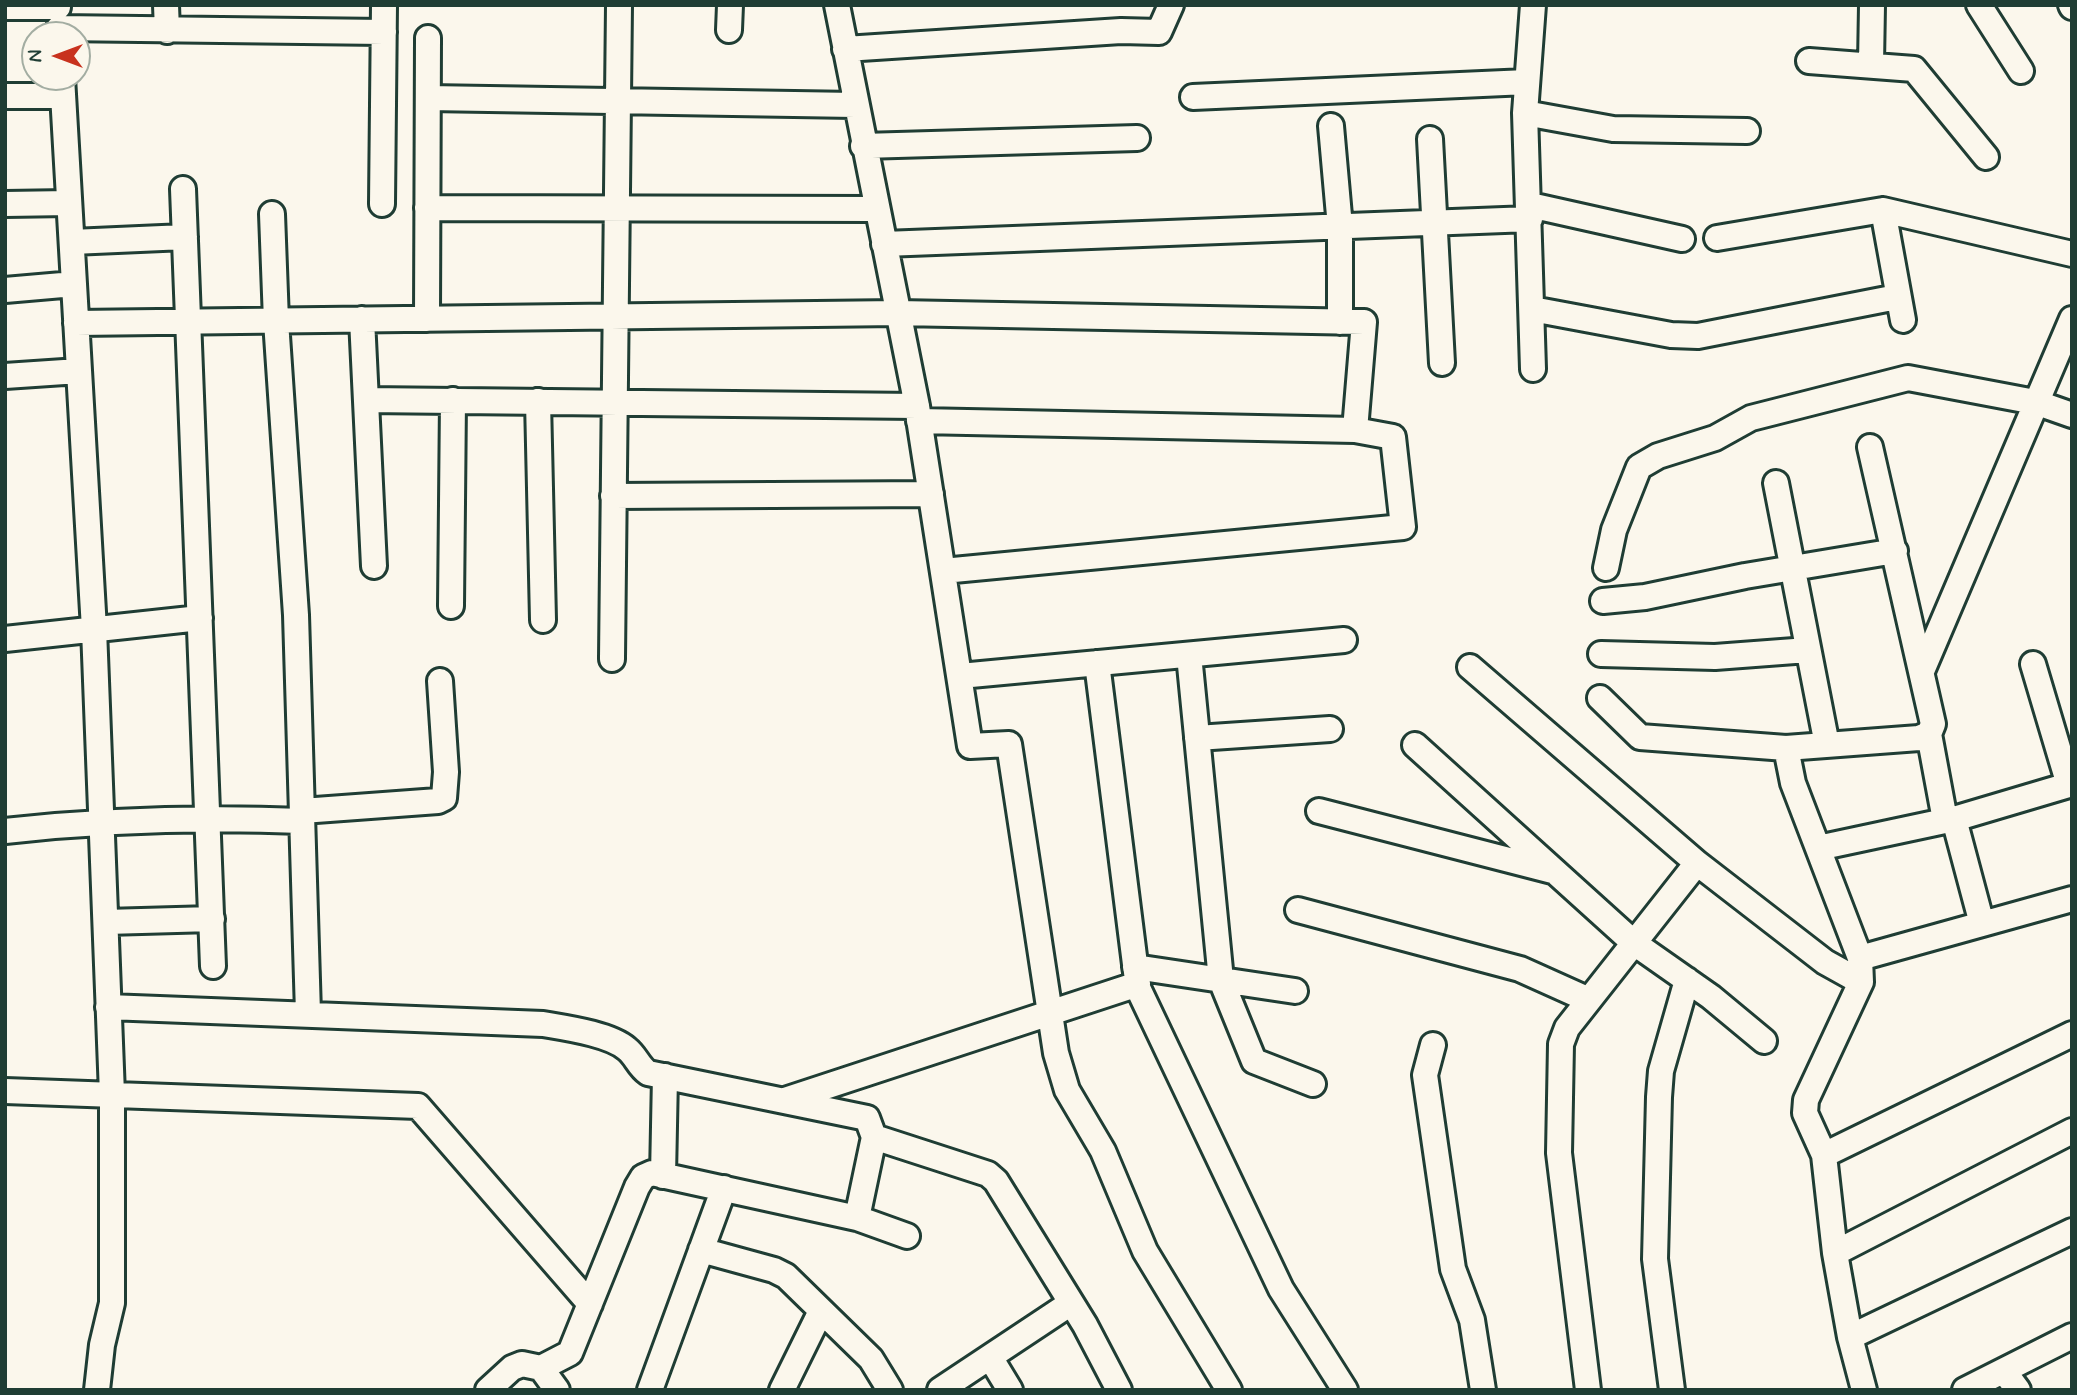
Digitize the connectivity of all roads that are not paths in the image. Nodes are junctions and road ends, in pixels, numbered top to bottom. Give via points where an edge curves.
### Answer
1 (166, 5) edge
2 (384, 5) edge
3 (619, 5) edge
4 (836, 5) edge
5 (1171, 5) edge
6 (1533, 5) edge
7 (1872, 5) edge
8 (1979, 5) edge
9 (5, 7) edge
10 (58, 19) edge
11 (167, 31) junction
12 (384, 32) junction
13 (428, 38) dead end
14 (845, 49) junction
15 (1809, 61) dead end
16 (1871, 64) junction
17 (2021, 71) dead end
18 (1527, 82) junction
19 (34, 91) edge
20 (62, 91) edge
21 (5, 96) edge
22 (1193, 97) dead end
23 (428, 98) junction
24 (618, 101) junction
25 (855, 105) junction
26 (1525, 113) junction
27 (1331, 126) dead end
28 (1746, 131) dead end
29 (1137, 138) dead end
30 (1430, 139) dead end
31 (863, 146) junction
32 (1986, 157) dead end
33 (183, 189) dead end
34 (69, 203) junction
35 (5, 204) edge
36 (382, 204) dead end
37 (427, 208) junction
38 (618, 209) junction
39 (876, 209) junction
40 (1883, 210) junction
41 (1530, 212) junction
42 (272, 214) dead end
43 (1436, 223) junction
44 (1340, 227) junction
45 (184, 237) junction
46 (1717, 238) dead end
47 (1682, 239) dead end
48 (72, 242) junction
49 (884, 244) junction
50 (2072, 254) edge
51 (74, 284) junction
52 (5, 290) edge
53 (1532, 309) junction
54 (898, 313) junction
55 (617, 317) junction
56 (427, 319) junction
57 (2072, 319) edge
58 (362, 320) junction
59 (187, 321) junction
60 (276, 321) junction
61 (1340, 322) junction
62 (76, 323) junction
63 (1441, 363) dead end
64 (1532, 369) dead end
65 (79, 371) junction
66 (5, 376) edge
67 (366, 400) junction
68 (453, 400) junction
69 (538, 401) junction
70 (614, 402) junction
71 (2035, 402) junction
72 (918, 414) junction
73 (2072, 415) edge
74 (1355, 430) junction
75 (1871, 447) dead end
76 (1776, 484) dead end
77 (931, 494) junction
78 (612, 496) junction
79 (1895, 551) junction
80 (374, 566) dead end
81 (1606, 568) dead end
82 (1791, 568) junction
83 (943, 571) junction
84 (1603, 601) dead end
85 (451, 606) dead end
86 (200, 618) junction
87 (543, 620) dead end
88 (94, 629) junction
89 (5, 639) edge
90 (1344, 640) dead end
91 (1808, 650) junction
92 (1601, 654) dead end
93 (1189, 655) junction
94 (612, 659) dead end
95 (1097, 663) junction
96 (2033, 664) dead end
97 (1470, 667) dead end
98 (1922, 671) junction
99 (960, 676) junction
100 (440, 681) dead end
101 (1600, 698) dead end
102 (1330, 729) dead end
103 (1928, 734) junction
104 (1197, 738) junction
105 (1415, 745) dead end
106 (1827, 745) junction
107 (1786, 748) junction
108 (2071, 785) edge
109 (1320, 811) dead end
110 (302, 816) junction
111 (209, 818) junction
112 (103, 820) junction
113 (1949, 820) junction
114 (5, 831) edge
115 (1818, 848) junction
116 (1697, 863) junction
117 (1556, 872) junction
118 (2072, 899) edge
119 (1298, 910) dead end
120 (212, 919) junction
121 (106, 922) junction
122 (1982, 924) junction
123 (1634, 943) junction
124 (213, 966) dead end
125 (1860, 970) junction
126 (1136, 975) junction
127 (1221, 980) junction
128 (1687, 980) junction
129 (1295, 991) dead end
130 (1589, 1000) junction
131 (108, 1007) junction
132 (1052, 1011) junction
133 (307, 1013) junction
134 (2072, 1034) edge
135 (1764, 1041) dead end
136 (1433, 1045) dead end
137 (665, 1076) junction
138 (1312, 1084) dead end
139 (5, 1091) edge
140 (112, 1094) junction
141 (784, 1101) junction
142 (2072, 1131) edge
143 (874, 1137) junction
144 (1824, 1155) junction
145 (663, 1176) junction
146 (724, 1188) junction
147 (857, 1218) junction
148 (2072, 1231) edge
149 (907, 1236) dead end
150 (701, 1250) junction
151 (1835, 1253) junction
152 (1071, 1303) junction
153 (590, 1304) junction
154 (821, 1311) junction
155 (2072, 1336) edge
156 (1850, 1337) junction
157 (990, 1357) junction
158 (541, 1368) junction
159 (2011, 1380) edge
160 (97, 1390) edge
161 (488, 1390) edge
162 (557, 1390) edge
163 (650, 1390) edge
164 (782, 1390) edge
165 (890, 1390) edge
166 (940, 1390) edge
167 (1010, 1390) edge
168 (1119, 1390) edge
169 (1229, 1390) edge
170 (1345, 1390) edge
171 (1483, 1390) edge
172 (1588, 1390) edge
173 (1672, 1390) edge
174 (1864, 1390) edge
175 (1965, 1390) edge

1 - 11 street
2 - 12 street
3 - 24 street
4 - 14 street
5 - 14 street via 1159,32
6 - 18 street
7 - 16 street
8 - 17 street
9 - 10 street
10 - 11 street
11 - 12 street
12 - 36 street
13 - 23 street
14 - 25 street
15 - 16 street
16 - 32 street via 1914,69
18 - 22 street
18 - 26 street
19 - 21 street
20 - 34 street
23 - 24 street
23 - 37 street
24 - 25 street
24 - 38 street
25 - 31 street
26 - 28 street via 1613,129
26 - 41 street
27 - 44 street
29 - 31 street
30 - 43 street
31 - 39 street
33 - 45 street
34 - 35 street
34 - 48 street
37 - 38 street
37 - 56 street
38 - 39 street
38 - 55 street
39 - 49 street
40 - 46 street
40 - 50 street
40 - 53 street via 1900,309 1698,337
41 - 43 street
41 - 47 street
41 - 53 street
42 - 60 street
43 - 44 street
43 - 63 street
44 - 49 street
44 - 61 street
45 - 48 street
45 - 59 street
48 - 51 street
49 - 54 street
51 - 52 street
51 - 62 street
53 - 64 street
54 - 55 street
54 - 61 street
54 - 72 street
55 - 56 street
55 - 70 street
56 - 58 street
57 - 71 street
58 - 60 street
58 - 67 street
59 - 60 street
59 - 62 street
59 - 86 street
60 - 110 street via 296,615
61 - 74 street via 1364,322
62 - 65 street
65 - 66 street
65 - 88 street
67 - 68 street
67 - 80 street
68 - 69 street
68 - 85 street
69 - 70 street
69 - 87 street
70 - 72 street
70 - 78 street
71 - 73 street
71 - 81 street via 1908,378 1751,418 1715,438 1658,456 1639,467 1614,530
71 - 98 street
72 - 74 street
72 - 77 street
74 - 83 street via 1393,437 1403,527
75 - 79 street
76 - 82 street
77 - 78 street
77 - 83 street
78 - 94 street
79 - 82 street
79 - 98 street
82 - 84 street
82 - 91 street
83 - 99 street
86 - 88 street
86 - 111 street
88 - 89 street
88 - 112 street
90 - 93 street
91 - 92 street via 1715,657
91 - 106 street
93 - 95 street
93 - 104 street
95 - 99 street
95 - 126 street
96 - 108 street
97 - 116 street
98 - 103 street via 1933,724
99 - 132 street via 970,746 1009,744
100 - 110 street via 444,798
101 - 107 street via 1640,737
102 - 104 street
103 - 106 street
103 - 113 street
104 - 127 street
105 - 117 street
106 - 107 street
107 - 115 street via 1793,783
108 - 113 street
109 - 117 street
110 - 111 street
110 - 133 street
111 - 112 street
111 - 120 street
112 - 114 street
112 - 121 street
113 - 115 street
113 - 122 street
115 - 125 street
116 - 123 street
116 - 125 street via 1825,962
117 - 123 street
118 - 122 street
119 - 130 street via 1521,969
120 - 121 street
120 - 124 street
121 - 131 street
122 - 125 street
123 - 128 street
123 - 130 street
125 - 144 street via 1805,1100 1805,1113
126 - 127 street
126 - 132 street
126 - 170 street via 1281,1289
127 - 129 street
127 - 138 street via 1254,1061
128 - 135 street
128 - 173 street via 1661,1071 1659,1097 1655,1259
130 - 172 street via 1567,1028 1559,1065 1559,1153
131 - 133 street
131 - 140 street
132 - 141 street
132 - 169 street via 1056,1053 1067,1090 1103,1151 1145,1251
133 - 137 street via 569,1028 618,1043 630,1050 639,1067
134 - 144 street
136 - 171 street via 1425,1075 1451,1256 1472,1320
137 - 141 street
137 - 145 street
139 - 140 street
140 - 153 street via 418,1106
140 - 160 street via 112,1303
141 - 143 street via 867,1118
142 - 151 street
143 - 147 street
143 - 152 street via 988,1174
144 - 151 street
145 - 146 street
145 - 153 street via 652,1173 637,1187
146 - 147 street
146 - 150 street
147 - 149 street
148 - 156 street
150 - 154 street via 786,1276
150 - 163 street
151 - 156 street
152 - 157 street
152 - 168 street
153 - 158 street via 570,1353
154 - 164 street
154 - 165 street via 871,1359
155 - 159 street
156 - 174 street
157 - 166 street
157 - 167 street
158 - 161 street via 523,1364 512,1368
158 - 162 street
159 - 175 street

